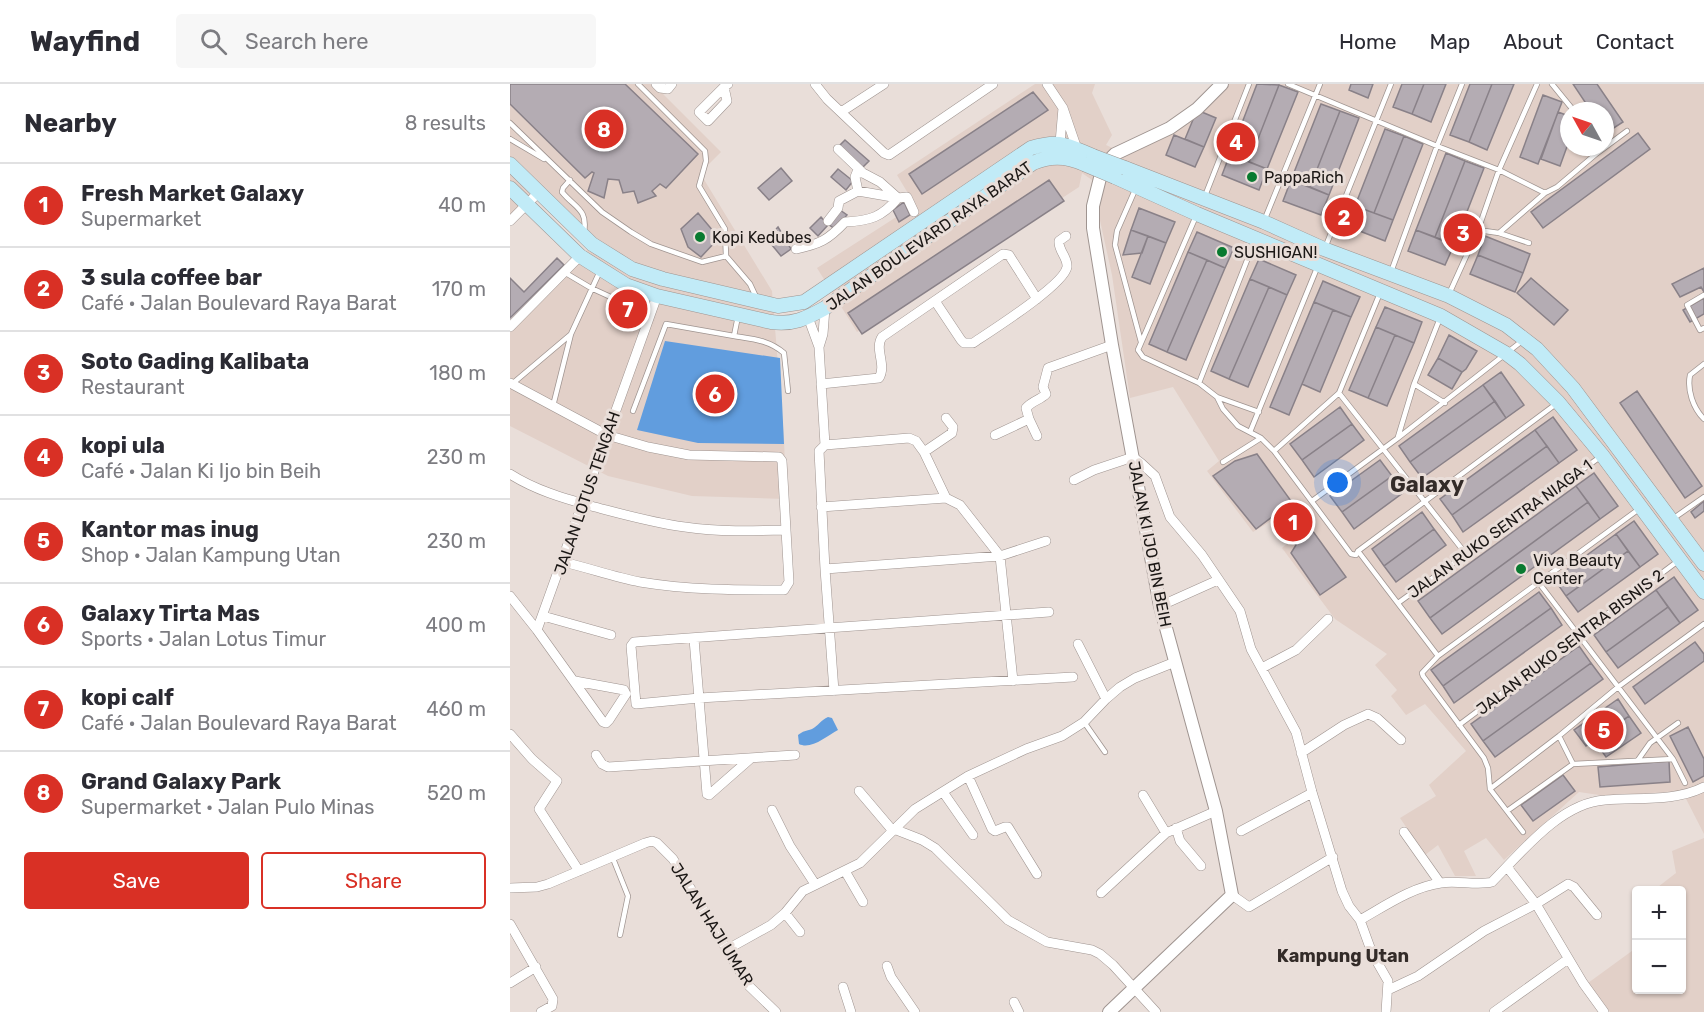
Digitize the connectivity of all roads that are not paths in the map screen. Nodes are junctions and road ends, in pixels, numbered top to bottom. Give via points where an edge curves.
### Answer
1 (638, 84) edge
2 (656, 84) edge
3 (672, 84) edge
4 (814, 84) edge
5 (884, 84) edge
6 (993, 84) edge
7 (1047, 84) edge
8 (1222, 84) edge
9 (1249, 84) edge
10 (1288, 84) edge
11 (1320, 84) edge
12 (1391, 84) edge
13 (1462, 84) edge
14 (1537, 84) edge
15 (1552, 84) edge
16 (1315, 95) junction
17 (1567, 102) edge
18 (1063, 108) junction
19 (841, 112) junction
20 (1377, 120) junction
21 (510, 123) edge
22 (1628, 131) dead end
23 (510, 140) edge
24 (1614, 141) edge
25 (1060, 143) junction
26 (1437, 146) junction
27 (838, 148) dead end
28 (1594, 156) edge
29 (1081, 157) junction
30 (548, 160) junction
31 (510, 164) edge
32 (1499, 170) junction
33 (863, 172) junction
34 (570, 180) junction
35 (1139, 180) junction
36 (1163, 183) junction
37 (510, 188) edge
38 (858, 191) junction
39 (539, 192) junction
40 (1545, 193) junction
41 (1158, 197) junction
42 (898, 198) junction
43 (1204, 198) junction
44 (527, 204) junction
45 (941, 209) junction
46 (914, 212) joint
47 (1197, 214) junction
48 (510, 221) edge
49 (828, 221) dead end
50 (950, 222) junction
51 (1264, 222) junction
52 (913, 227) junction
53 (1478, 230) junction
54 (1499, 233) junction
55 (583, 236) junction
56 (1066, 236) dead end
57 (1256, 237) junction
58 (1529, 243) dead end
59 (796, 249) dead end
60 (1324, 249) junction
61 (580, 255) junction
62 (726, 256) junction
63 (1318, 265) junction
64 (601, 270) junction
65 (564, 272) junction
66 (1390, 274) junction
67 (591, 288) junction
68 (1382, 290) junction
69 (1704, 295) edge
70 (657, 296) junction
71 (1449, 296) junction
72 (1037, 299) junction
73 (935, 301) junction
74 (758, 302) junction
75 (825, 308) junction
76 (738, 314) junction
77 (650, 315) junction
78 (1442, 316) junction
79 (808, 317) junction
80 (510, 327) edge
81 (1704, 328) edge
82 (571, 334) junction
83 (734, 336) junction
84 (1524, 340) junction
85 (1141, 342) junction
86 (1112, 345) junction
87 (819, 347) junction
88 (1508, 354) junction
89 (1704, 364) edge
90 (1199, 383) junction
91 (511, 384) edge
92 (821, 384) junction
93 (1414, 384) junction
94 (788, 391) dead end
95 (1339, 393) junction
96 (1217, 397) junction
97 (1558, 402) junction
98 (1445, 403) junction
99 (553, 406) junction
100 (633, 411) dead end
101 (1259, 412) junction
102 (946, 418) dead end
103 (1029, 419) junction
104 (1704, 419) edge
105 (1250, 432) junction
106 (608, 435) junction
107 (995, 435) dead end
108 (1037, 436) dead end
109 (1261, 438) junction
110 (1398, 438) junction
111 (825, 445) junction
112 (1383, 449) junction
113 (1274, 451) junction
114 (924, 452) junction
115 (1602, 455) junction
116 (1133, 457) junction
117 (1223, 462) dead end
118 (510, 474) edge
119 (1074, 480) dead end
120 (1704, 497) edge
121 (946, 498) junction
122 (1312, 501) junction
123 (1424, 502) junction
124 (583, 504) junction
125 (821, 507) junction
126 (1641, 507) junction
127 (1672, 520) junction
128 (786, 530) junction
129 (1046, 541) dead end
130 (1358, 551) junction
131 (1466, 555) junction
132 (1000, 556) junction
133 (1680, 560) junction
134 (563, 562) junction
135 (1704, 564) edge
136 (825, 569) junction
137 (1218, 580) junction
138 (1539, 583) junction
139 (1704, 592) edge
140 (510, 596) edge
141 (1398, 603) junction
142 (1160, 606) junction
143 (1049, 612) dead end
144 (543, 616) junction
145 (1007, 616) junction
146 (1328, 619) dead end
147 (1704, 624) edge
148 (830, 628) junction
149 (537, 630) junction
150 (612, 635) dead end
151 (1579, 635) junction
152 (694, 639) junction
153 (1078, 644) dead end
154 (1438, 656) junction
155 (1175, 662) junction
156 (1262, 668) junction
157 (1073, 677) dead end
158 (575, 681) junction
159 (1013, 681) junction
160 (1618, 687) junction
161 (834, 691) junction
162 (699, 698) junction
163 (1106, 699) junction
164 (1084, 722) junction
165 (1678, 723) dead end
166 (1459, 725) junction
167 (510, 734) edge
168 (1559, 736) junction
169 (1656, 738) junction
170 (1401, 740) dead end
171 (1105, 752) dead end
172 (1301, 753) junction
173 (596, 755) dead end
174 (795, 755) dead end
175 (750, 759) junction
176 (1673, 759) junction
177 (1638, 760) junction
178 (704, 762) junction
179 (1573, 764) junction
180 (968, 776) junction
181 (1685, 783) dead end
182 (1704, 787) edge
183 (1490, 789) junction
184 (859, 791) dead end
185 (943, 792) junction
186 (1312, 793) junction
187 (1143, 795) dead end
188 (772, 810) dead end
189 (1507, 811) junction
190 (1216, 812) junction
191 (1176, 828) junction
192 (894, 830) junction
193 (1241, 831) dead end
194 (1404, 832) dead end
195 (1523, 832) dead end
196 (1166, 833) junction
197 (972, 835) dead end
198 (612, 856) junction
199 (1333, 857) junction
200 (1202, 866) dead end
201 (1508, 867) junction
202 (579, 871) junction
203 (844, 871) junction
204 (1037, 874) dead end
205 (1440, 883) junction
206 (815, 884) junction
207 (510, 888) edge
208 (1101, 892) dead end
209 (1232, 895) junction
210 (863, 902) dead end
211 (1536, 904) junction
212 (785, 913) junction
213 (1597, 915) dead end
214 (1360, 920) junction
215 (510, 924) edge
216 (800, 932) dead end
217 (620, 935) dead end
218 (513, 936) edge
219 (726, 950) junction
220 (1568, 959) junction
221 (887, 966) dead end
222 (536, 967) junction
223 (510, 983) edge
224 (843, 987) dead end
225 (1133, 988) junction
226 (1388, 990) junction
227 (1014, 1002) dead end
228 (541, 1012) edge
229 (776, 1012) edge
230 (851, 1012) edge
231 (915, 1012) edge
232 (1019, 1012) edge
233 (1109, 1012) edge
234 (1156, 1012) edge
235 (1386, 1012) edge
236 (1494, 1012) edge
237 (1604, 1012) edge

1 - 62 lane via 705,151 699,186 725,230
2 - 3 street via 668,89
4 - 19 street
5 - 19 street
6 - 19 street via 889,154
7 - 18 street
8 - 86 street, JALAN KI IJO BIN BEIH via 1189,116 1115,154 1102,170 1093,207 1093,228
9 - 43 lane
10 - 16 lane
11 - 16 lane
12 - 20 lane
13 - 26 lane
14 - 32 lane
15 - 17 lane
16 - 20 lane
16 - 51 lane
18 - 25 street
18 - 29 street
20 - 26 lane
20 - 60 lane
21 - 30 lane
22 - 24 lane
23 - 30 lane
25 - 29 main road, JALAN BOULEVARD RAYA BARAT
25 - 45 main road, JALAN BOULEVARD RAYA BARAT via 1031,148
26 - 32 lane
26 - 66 lane
27 - 33 street
28 - 40 lane
29 - 35 main road, JALAN BOULEVARD RAYA BARAT, bridge
29 - 50 main road, JALAN BOULEVARD RAYA BARAT via 1056,156 1033,163
30 - 34 lane
31 - 39 main road, JALAN BOULEVARD RAYA BARAT
32 - 40 lane
32 - 53 lane
33 - 38 street via 857,172 855,177
33 - 42 street
34 - 55 lane via 562,192 584,216
34 - 62 lane via 602,212 651,244 702,262
35 - 36 main road, JALAN BOULEVARD RAYA BARAT
35 - 41 main road, JALAN BOULEVARD RAYA BARAT
35 - 85 lane via 1115,245
36 - 41 main road
36 - 43 main road, JALAN BOULEVARD RAYA BARAT
37 - 44 main road, JALAN BOULEVARD RAYA BARAT
38 - 42 street
38 - 49 street via 839,201
39 - 44 street
39 - 55 main road, JALAN BOULEVARD RAYA BARAT
40 - 54 lane
41 - 47 main road, JALAN BOULEVARD RAYA BARAT
42 - 46 street via 907,197
42 - 59 street via 884,213 865,221 845,222 819,244
43 - 51 main road, JALAN BOULEVARD RAYA BARAT
44 - 48 street
44 - 61 main road, JALAN BOULEVARD RAYA BARAT
45 - 50 main road
45 - 52 main road, JALAN BOULEVARD RAYA BARAT
46 - 52 lane
47 - 57 main road, JALAN BOULEVARD RAYA BARAT
47 - 85 lane
50 - 75 main road, JALAN BOULEVARD RAYA BARAT
51 - 60 main road, JALAN BOULEVARD RAYA BARAT
52 - 74 main road, JALAN BOULEVARD RAYA BARAT via 804,302 778,306
53 - 54 lane
53 - 71 lane
54 - 58 lane
55 - 74 main road, JALAN BOULEVARD RAYA BARAT via 632,269
56 - 72 street via 1058,245 1067,270
57 - 63 main road, JALAN BOULEVARD RAYA BARAT
57 - 90 lane
60 - 63 main road
60 - 66 main road, JALAN BOULEVARD RAYA BARAT
61 - 64 main road, JALAN BOULEVARD RAYA BARAT
61 - 65 street
62 - 74 lane via 750,284
63 - 68 main road, JALAN BOULEVARD RAYA BARAT
63 - 101 lane
64 - 67 lane
64 - 70 main road, JALAN BOULEVARD RAYA BARAT via 626,285
65 - 67 lane
65 - 80 street
66 - 71 main road, JALAN BOULEVARD RAYA BARAT
67 - 77 lane
67 - 82 lane
68 - 78 main road, JALAN BOULEVARD RAYA BARAT
68 - 95 lane
69 - 81 lane via 1687,306 1700,330
70 - 76 main road, JALAN BOULEVARD RAYA BARAT
70 - 77 street, JALAN LOTUS TENGAH
71 - 84 main road, JALAN BOULEVARD RAYA BARAT via 1506,325
72 - 73 street via 973,343 964,343
72 - 73 street via 1009,255 1003,254
73 - 92 street via 880,339 879,378
75 - 79 main road, JALAN BOULEVARD RAYA BARAT
75 - 87 street
76 - 79 main road, JALAN BOULEVARD RAYA BARAT via 788,324
76 - 83 lane
77 - 106 street, JALAN LOTUS TENGAH
78 - 88 main road, JALAN BOULEVARD RAYA BARAT
78 - 93 lane
79 - 87 street
82 - 91 lane
82 - 99 lane
83 - 94 lane via 766,341 784,353
83 - 100 lane via 666,324
84 - 88 lane
84 - 127 main road, JALAN BOULEVARD RAYA BARAT via 1573,388
85 - 90 lane via 1138,350 1143,357
86 - 103 street via 1048,368 1043,387 1046,394 1026,408
86 - 116 street, JALAN KI IJO BIN BEIH
87 - 92 street
88 - 97 main road, JALAN BOULEVARD RAYA BARAT
88 - 98 lane
89 - 104 lane via 1690,375 1689,381 1696,411
90 - 96 lane
91 - 99 street
92 - 111 street
93 - 98 lane
93 - 110 lane
95 - 112 lane
95 - 113 lane
96 - 101 lane
96 - 105 lane via 1230,418
97 - 115 main road, JALAN BOULEVARD RAYA BARAT
97 - 123 lane
98 - 110 lane
99 - 106 street
101 - 105 lane
102 - 114 street via 952,433
103 - 107 street
103 - 108 street
105 - 109 lane
106 - 124 street, JALAN LOTUS TENGAH
106 - 128 street via 688,455 779,457
109 - 113 lane
109 - 117 lane
110 - 112 lane
111 - 114 street via 909,438
111 - 125 street via 819,451
112 - 122 lane
112 - 123 lane
113 - 122 lane
114 - 121 street
115 - 126 main road, JALAN BOULEVARD RAYA BARAT
115 - 131 lane, JALAN RUKO SENTRA NIAGA 1
116 - 119 street
116 - 137 street via 1155,476 1170,517
116 - 142 street, JALAN KI IJO BIN BEIH
118 - 124 street
120 - 127 lane
121 - 125 street
121 - 132 street via 960,505
122 - 130 lane via 1351,554
123 - 130 lane
123 - 131 lane
124 - 128 street via 688,528
124 - 134 street, JALAN LOTUS TENGAH
125 - 136 street
126 - 133 main road, JALAN BOULEVARD RAYA BARAT
126 - 138 lane
127 - 135 main road, JALAN BOULEVARD RAYA BARAT
128 - 134 street via 789,582 784,590 661,585
129 - 132 street
130 - 141 lane
131 - 141 lane, JALAN RUKO SENTRA NIAGA 1
132 - 136 street
132 - 145 street
133 - 139 main road, JALAN BOULEVARD RAYA BARAT
133 - 151 lane, JALAN RUKO SENTRA BISNIS 2
134 - 144 street, JALAN LOTUS TENGAH
136 - 148 street
137 - 142 street
137 - 156 street via 1240,611 1247,639
138 - 151 lane
138 - 154 lane
140 - 149 street
141 - 154 lane
142 - 155 street, JALAN KI IJO BIN BEIH
143 - 145 street
144 - 149 street, JALAN LOTUS TENGAH
144 - 150 street
145 - 148 street
145 - 159 street
146 - 156 street via 1296,650
147 - 160 lane
148 - 152 street
148 - 161 street
149 - 158 street
151 - 160 lane
151 - 166 lane, JALAN RUKO SENTRA BISNIS 2
152 - 162 street
152 - 162 street via 634,642 632,658 636,704
153 - 163 street
154 - 166 lane via 1422,675
155 - 163 street via 1135,678
155 - 190 street, JALAN KI IJO BIN BEIH
156 - 172 street via 1296,732
157 - 159 street
158 - 158 street via 605,723 626,694 624,690
159 - 161 street
160 - 168 lane
160 - 169 lane
161 - 162 street
162 - 178 street
163 - 164 street
164 - 171 lane
164 - 180 street via 1062,736
165 - 169 lane
166 - 183 lane via 1486,762
167 - 202 street via 557,781 539,809
168 - 179 lane
168 - 183 lane
169 - 176 lane
169 - 177 lane
170 - 172 street via 1377,717 1368,714
172 - 186 street
173 - 178 street via 608,767
174 - 175 street
175 - 178 street
175 - 178 street via 708,795
176 - 177 lane
176 - 181 lane
177 - 179 lane
179 - 189 lane
180 - 185 street
180 - 204 street via 992,829 1008,827
182 - 201 street via 1690,794 1603,800 1575,807
183 - 189 lane
184 - 192 street
185 - 192 street via 915,809
185 - 197 street
186 - 193 street
186 - 199 street
187 - 196 street
188 - 206 street
189 - 195 lane
190 - 191 street
190 - 209 street, JALAN KI IJO BIN BEIH
191 - 196 street
191 - 200 street via 1180,841
192 - 203 street via 866,859
192 - 225 street via 935,848 1014,923 1047,942 1100,954
194 - 205 street
196 - 208 street
198 - 202 street, JALAN HAJI UMAR
198 - 217 lane via 628,896
198 - 219 street, JALAN HAJI UMAR via 645,843 657,843 678,868
199 - 209 street via 1249,907
199 - 214 street via 1342,891
201 - 205 street via 1489,883
201 - 211 street
202 - 207 street, JALAN HAJI UMAR via 537,887
203 - 206 street
203 - 210 street
205 - 214 street via 1411,892
206 - 212 street via 803,891
209 - 225 street
211 - 213 street via 1570,884
211 - 220 street
211 - 226 street
212 - 216 street
212 - 219 street
214 - 226 street via 1372,953 1386,975
215 - 218 street
218 - 222 street
219 - 229 street, JALAN HAJI UMAR via 748,985
220 - 236 street
220 - 237 street
221 - 231 street
222 - 223 street
222 - 228 street via 554,1002
224 - 230 street
225 - 233 street
225 - 234 street
226 - 235 street
227 - 232 street

